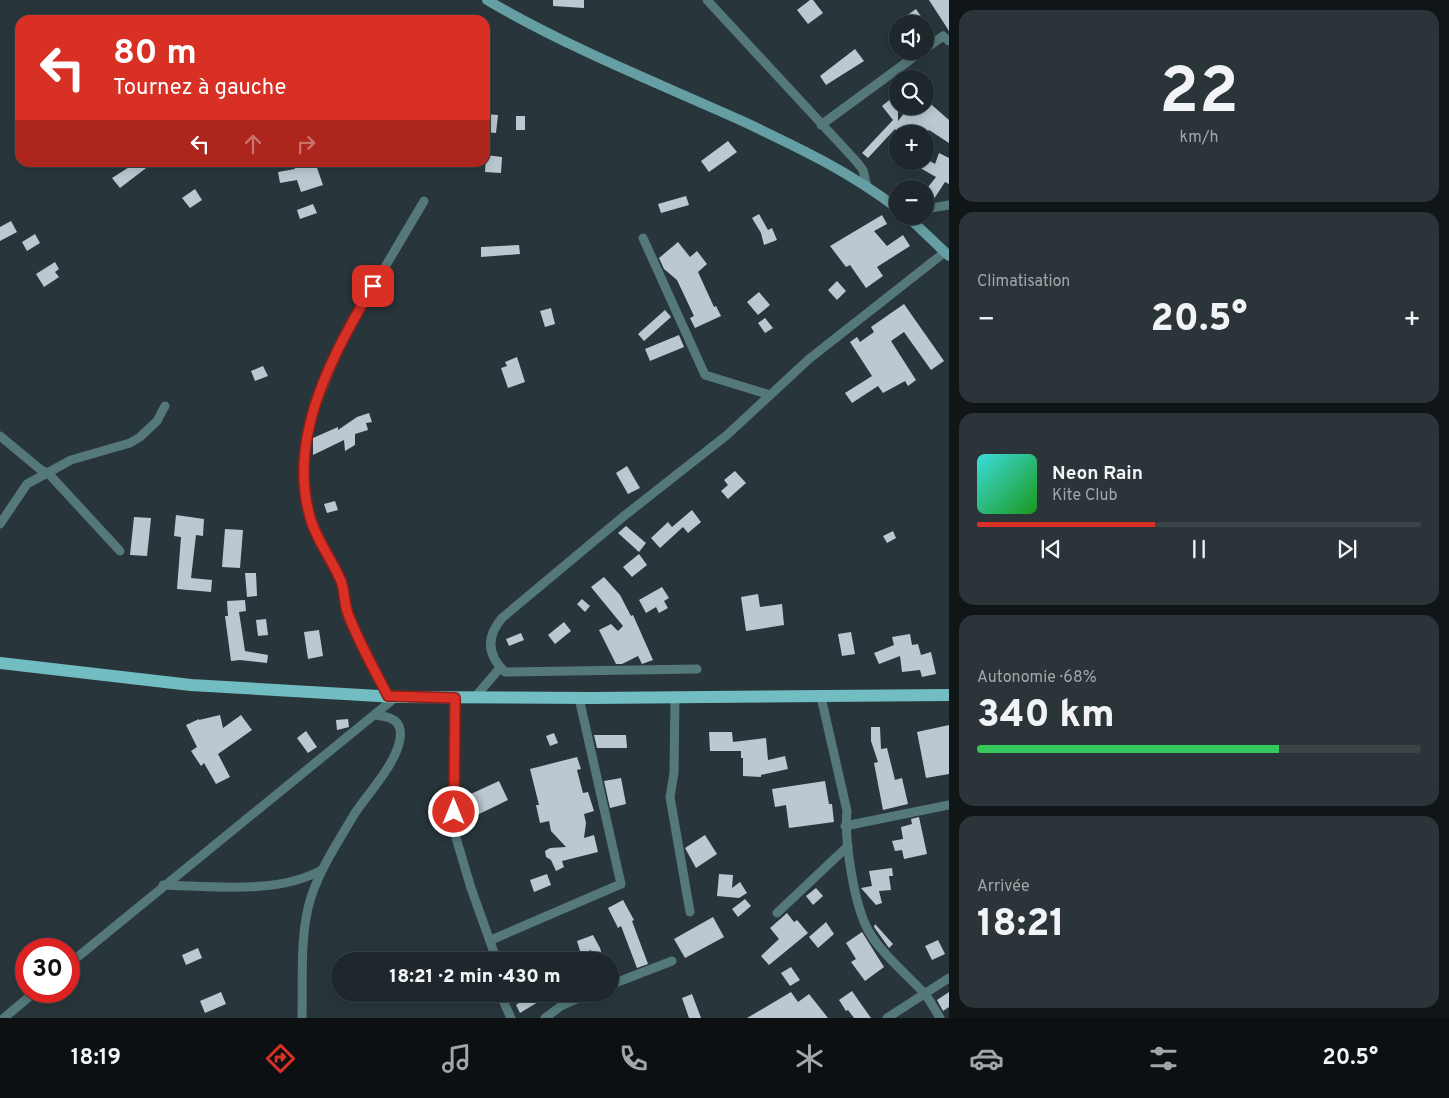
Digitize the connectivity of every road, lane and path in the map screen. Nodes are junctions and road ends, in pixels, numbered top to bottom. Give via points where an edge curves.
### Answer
1 (487, 0) edge
2 (707, 0) edge
3 (716, 0) edge
4 (724, 19) junction
5 (949, 41) edge
6 (934, 43) edge
7 (910, 60) edge
8 (821, 125) junction
9 (867, 186) junction
10 (424, 201) dead end
11 (889, 202) edge
12 (949, 204) edge
13 (934, 207) edge
14 (916, 225) edge
15 (643, 238) dead end
16 (947, 254) edge
17 (770, 395) junction
18 (165, 406) dead end
19 (0, 436) edge
20 (48, 473) junction
21 (0, 524) edge
22 (120, 551) dead end
23 (0, 663) edge
24 (500, 668) junction
25 (697, 669) dead end
26 (949, 696) edge
27 (392, 697) junction
28 (476, 697) junction
29 (821, 697) junction
30 (455, 698) junction
31 (579, 698) junction
32 (675, 698) junction
33 (376, 714) junction
34 (949, 805) edge
35 (845, 826) junction
36 (848, 846) junction
37 (325, 867) junction
38 (163, 885) junction
39 (690, 912) dead end
40 (777, 913) dead end
41 (490, 940) junction
42 (494, 952) edge
43 (80, 955) edge
44 (672, 961) dead end
45 (949, 978) edge
46 (619, 982) edge
47 (925, 994) junction
48 (504, 1002) edge
49 (570, 1002) edge
50 (22, 1003) edge
51 (4, 1018) edge
52 (302, 1018) edge
53 (511, 1018) edge
54 (545, 1018) edge
55 (887, 1018) edge
56 (940, 1018) edge

1 - 9 main road via 553,35 802,149
2 - 4 street
3 - 4 street
4 - 8 street
5 - 6 street via 943,36
7 - 8 street
8 - 9 street via 863,170
9 - 11 main road
10 - 27 street via 343,338 312,414 304,452 304,478 314,531 342,583 349,617
12 - 13 street
14 - 16 main road
15 - 17 street via 705,374
16 - 17 street via 809,359
17 - 24 street via 726,435 502,618 489,641 490,652
18 - 20 street via 157,421 140,437 70,460
19 - 20 street via 40,470
20 - 21 street via 27,484
20 - 22 street
23 - 27 main road via 191,685
24 - 25 street via 514,673
24 - 28 street
26 - 29 main road
27 - 30 main road
27 - 33 street
28 - 30 main road
28 - 31 main road
29 - 32 main road
29 - 35 street via 847,810
30 - 41 street via 454,831 470,888
31 - 32 main road
31 - 41 street via 621,884
32 - 39 street via 674,773 670,797
33 - 37 street via 393,717 398,722 400,740
33 - 38 street
34 - 35 street
35 - 36 street
36 - 40 street
36 - 47 street via 854,885 868,930
37 - 38 street via 307,877 286,882 230,888
37 - 52 street via 313,892 306,921
38 - 43 street
41 - 42 street
44 - 46 street
45 - 47 street
47 - 55 street
47 - 56 street
48 - 53 street
49 - 54 street
50 - 51 street

